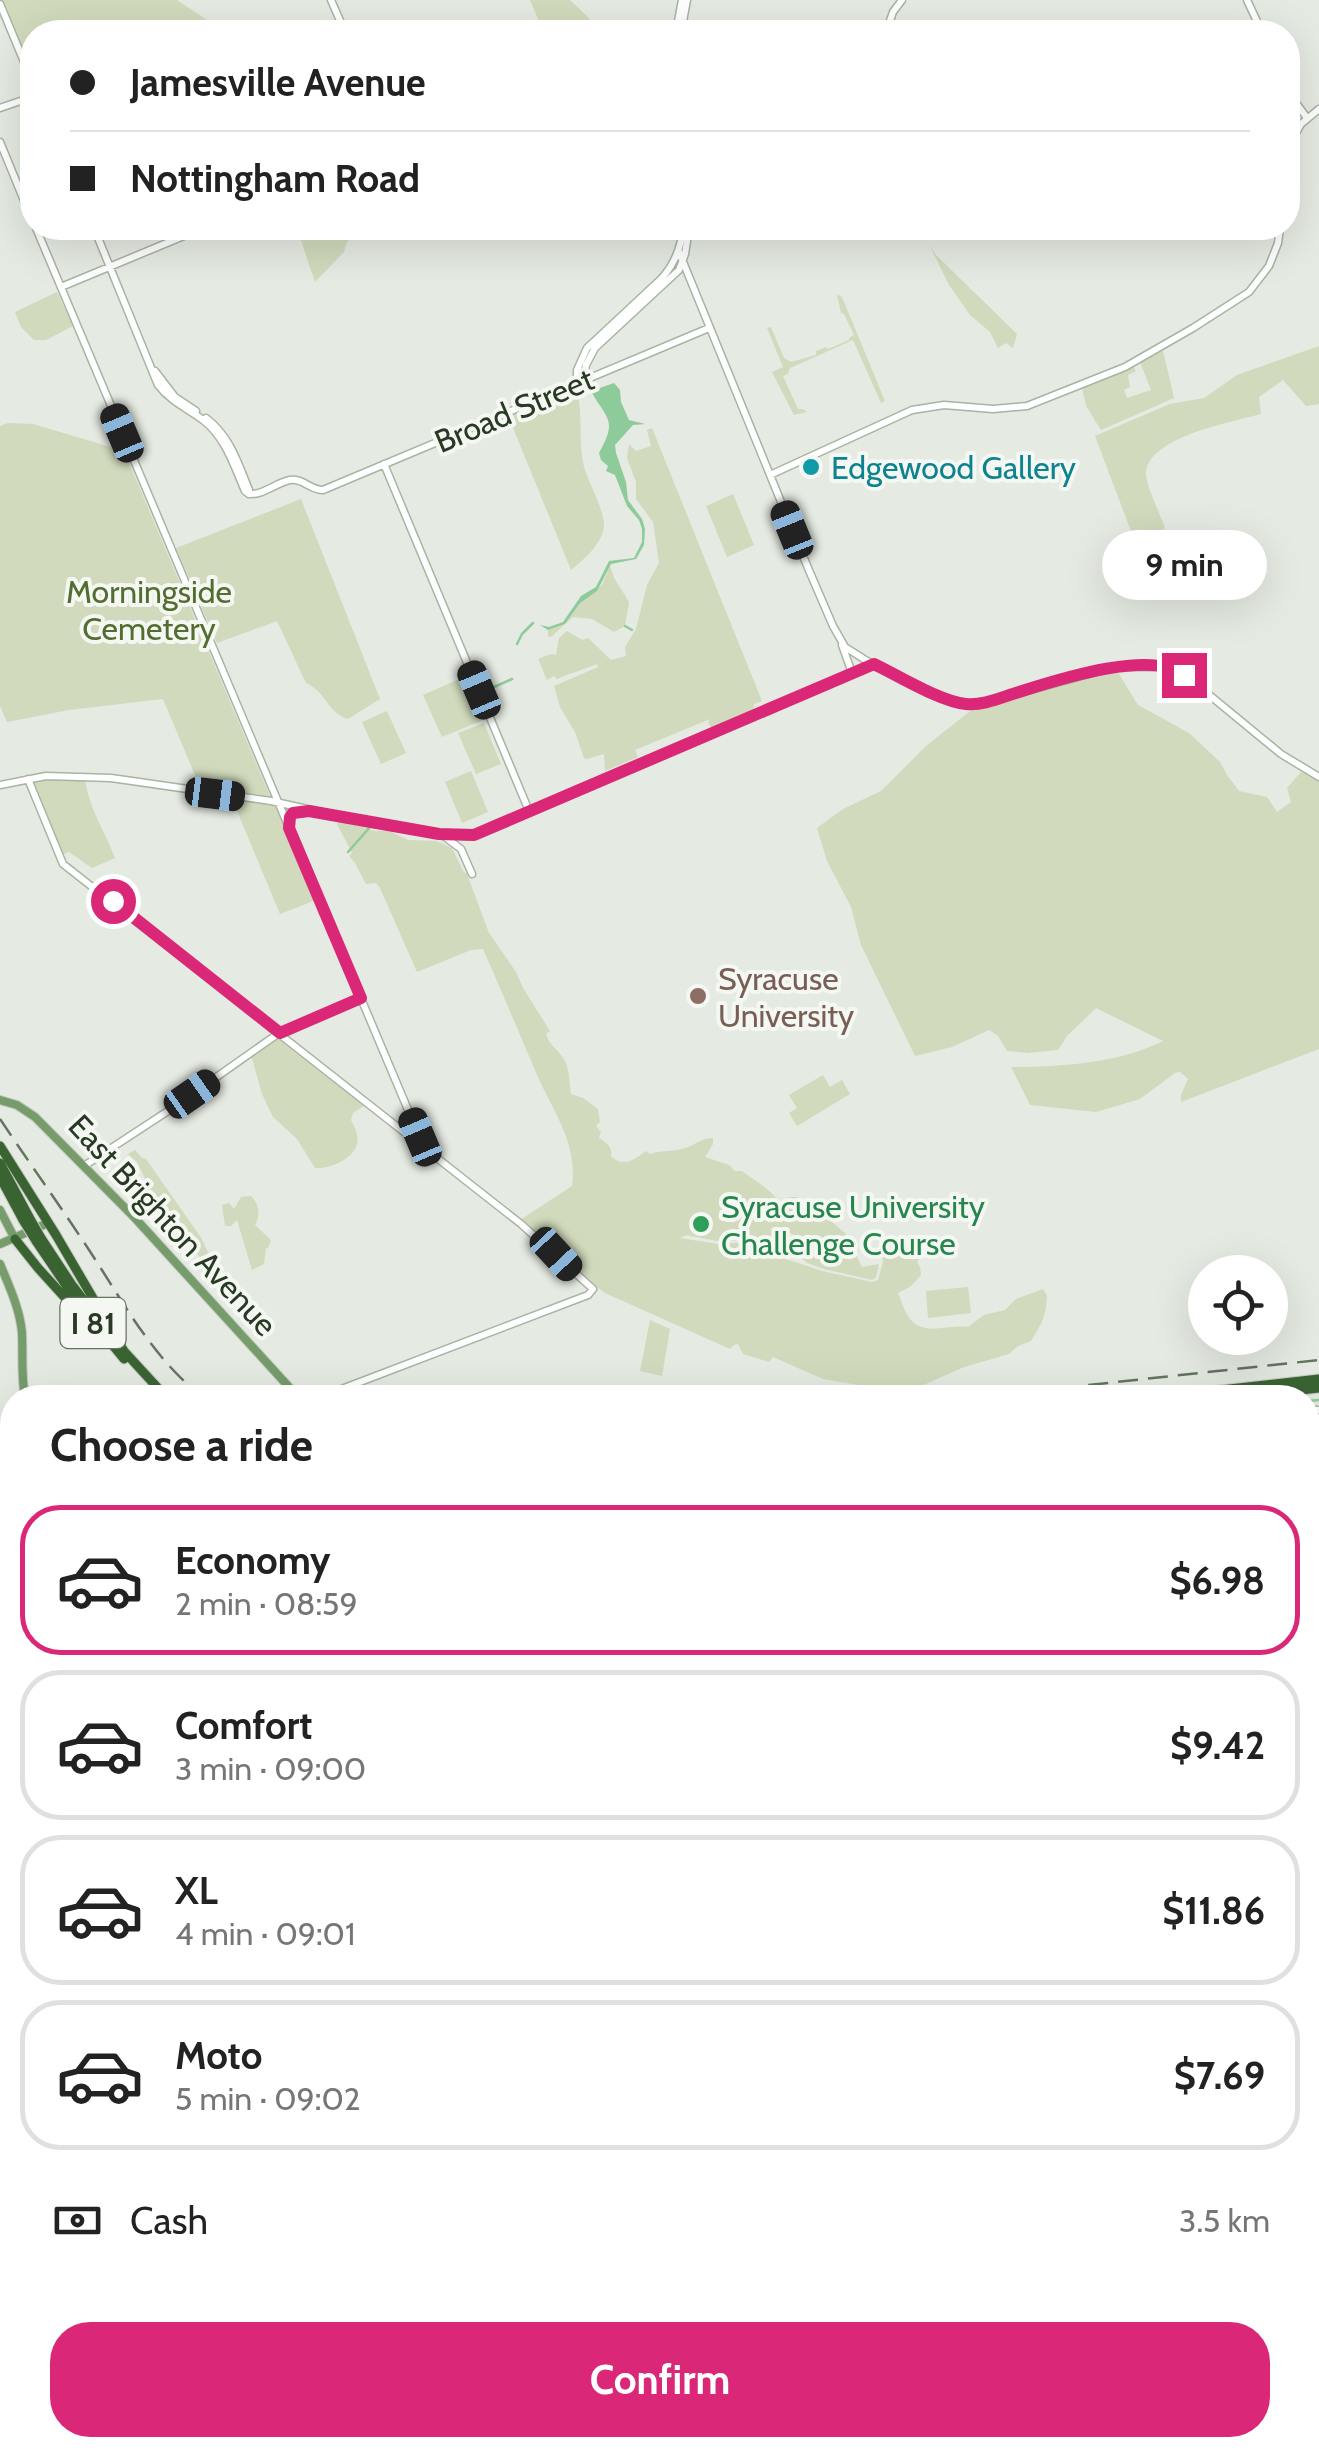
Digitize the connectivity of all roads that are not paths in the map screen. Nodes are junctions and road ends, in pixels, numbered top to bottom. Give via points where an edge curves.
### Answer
1 (0, 5) edge
2 (20, 52) edge
3 (1300, 108) edge
4 (1319, 109) edge
5 (1307, 118) junction
6 (1300, 127) edge
7 (0, 142) edge
8 (20, 191) edge
9 (41, 240) edge
10 (99, 240) edge
11 (174, 240) edge
12 (682, 240) edge
13 (685, 240) edge
14 (1278, 240) edge
15 (678, 252) junction
16 (683, 262) junction
17 (111, 266) junction
18 (61, 286) junction
19 (709, 328) junction
20 (579, 380) junction
21 (384, 464) junction
22 (770, 475) junction
23 (842, 644) junction
24 (874, 664) junction
25 (852, 673) junction
26 (1319, 777) edge
27 (28, 779) junction
28 (0, 785) edge
29 (278, 803) junction
30 (309, 811) junction
31 (529, 811) junction
32 (289, 828) junction
33 (439, 834) junction
34 (472, 874) dead end
35 (361, 998) junction
36 (280, 1033) junction
37 (0, 1100) edge
38 (0, 1146) edge
39 (423, 1146) junction
40 (0, 1163) edge
41 (84, 1166) junction
42 (0, 1177) edge
43 (0, 1210) edge
44 (26, 1218) junction
45 (48, 1223) junction
46 (14, 1237) junction
47 (0, 1245) edge
48 (0, 1264) edge
49 (121, 1352) junction
50 (1319, 1378) edge
51 (23, 1385) edge
52 (152, 1385) edge
53 (287, 1385) edge
54 (346, 1385) edge
55 (1259, 1385) edge

1 - 2 street
3 - 5 street
4 - 5 street
5 - 6 street
7 - 8 street
9 - 18 street
10 - 17 street
11 - 17 street
12 - 15 street
13 - 16 street
14 - 22 street via 1249,292 1108,375 1018,408 944,404 912,410
15 - 16 street
15 - 20 street via 662,280 587,348
16 - 19 street
16 - 20 street via 592,352
17 - 18 street
17 - 21 street, Broad Street via 152,366 175,397 222,432 248,494 292,480 318,491
18 - 29 street
19 - 20 street, Broad Street
19 - 22 street
20 - 21 street, Broad Street
21 - 31 street
22 - 23 street
23 - 24 street
23 - 25 street
24 - 25 street
24 - 26 street via 948,700 972,704 1104,669 1172,668
25 - 31 street
27 - 28 street
27 - 29 street via 112,778
27 - 36 street via 64,864
29 - 30 street
29 - 32 street
30 - 32 street via 293,813
30 - 33 street
31 - 33 street via 474,835
32 - 35 street
33 - 34 street via 458,845
35 - 36 street
35 - 39 street
36 - 39 street
36 - 41 street
37 - 41 main road, East Brighton Avenue via 26,1110
38 - 45 highway
39 - 54 street via 593,1289
40 - 44 highway, I 81
41 - 53 main road, East Brighton Avenue
42 - 44 highway, I 81
43 - 46 main road
44 - 49 highway, I 81, bridge via 64,1285
45 - 46 main road
45 - 49 highway
46 - 47 main road
46 - 49 highway
48 - 51 main road via 22,1329
49 - 52 highway, I 81
50 - 55 highway

